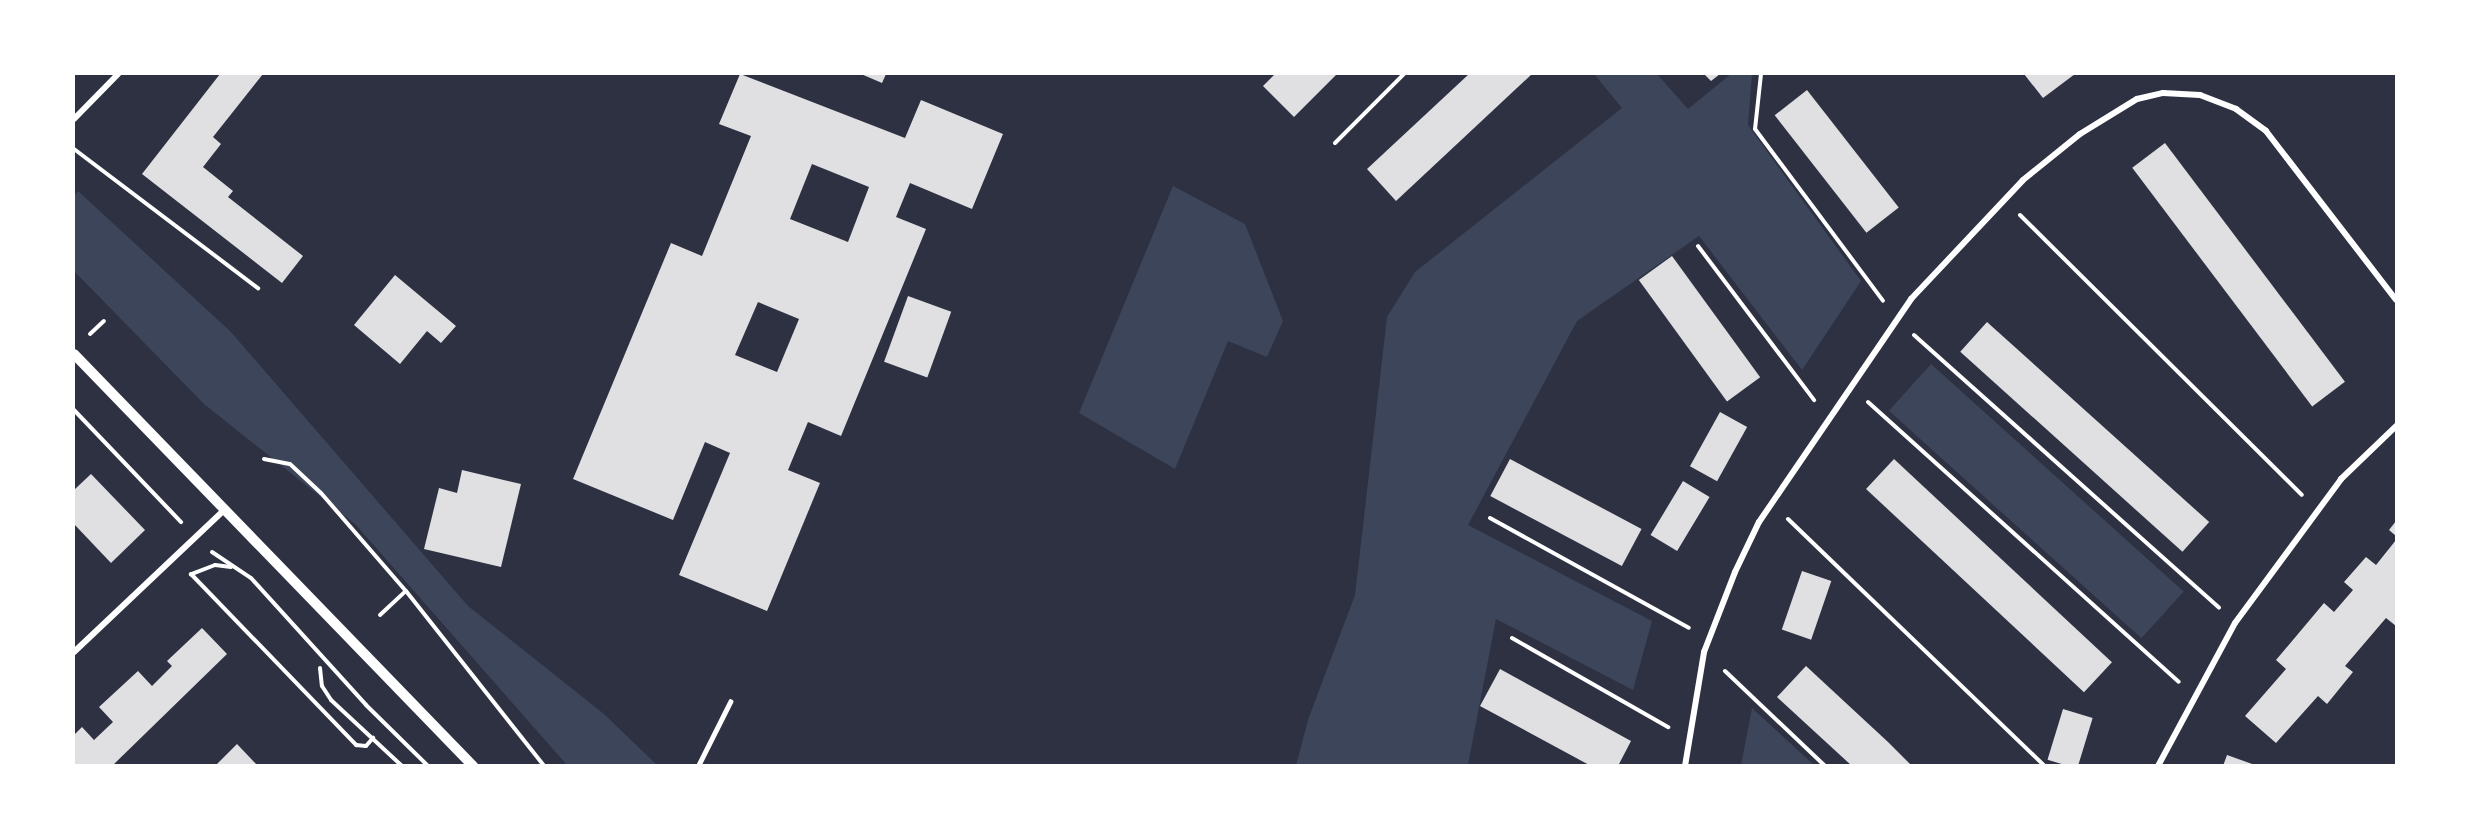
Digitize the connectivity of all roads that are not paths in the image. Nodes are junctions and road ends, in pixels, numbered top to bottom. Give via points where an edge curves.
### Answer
1 (118, 74) edge
2 (74, 118) edge
3 (2397, 300) edge
4 (74, 354) edge
5 (2397, 426) edge
6 (224, 510) junction
7 (74, 652) edge
8 (730, 702) dead end
9 (473, 765) edge
10 (698, 765) edge
11 (1685, 765) edge
12 (2158, 765) edge

1 - 2 street
3 - 11 street via 2266,131 2236,109 2200,95 2163,93 2137,99 2080,134 2022,180 1896,319 1772,504 1735,572 1708,639 1687,737
4 - 6 street
5 - 12 street via 2341,479 2235,622
6 - 7 street
6 - 9 street
8 - 10 lane

